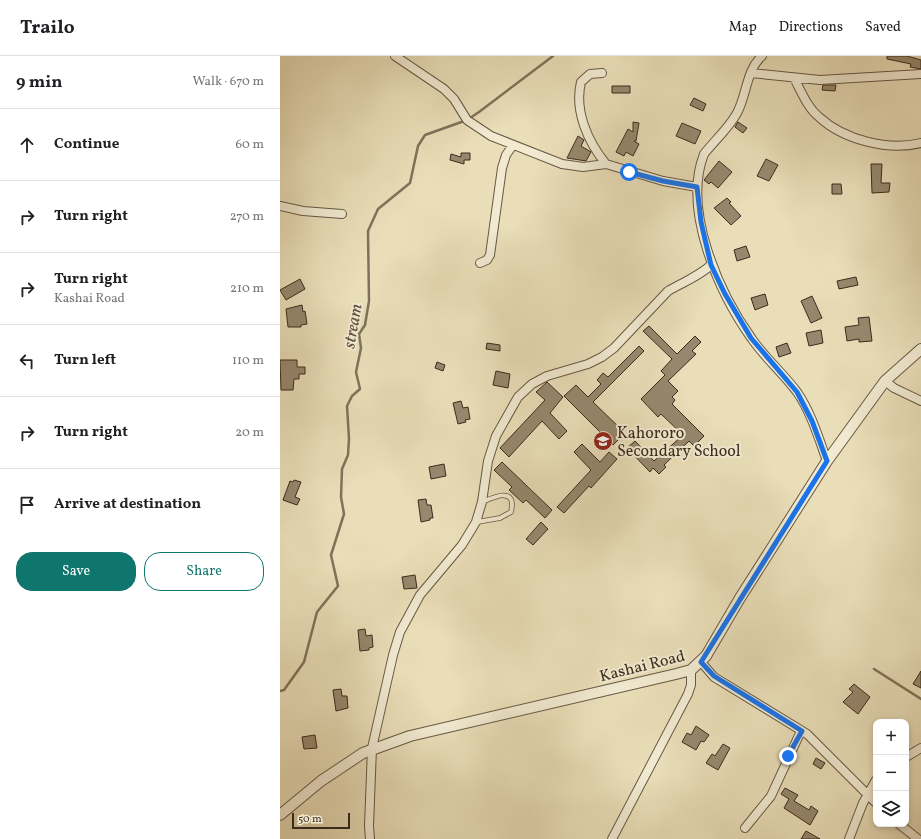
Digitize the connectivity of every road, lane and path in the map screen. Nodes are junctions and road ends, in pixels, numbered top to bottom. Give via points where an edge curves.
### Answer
1 (395, 56) edge
2 (762, 56) edge
3 (602, 73) dead end
4 (751, 73) junction
5 (921, 74) edge
6 (794, 78) junction
7 (921, 143) edge
8 (513, 145) junction
9 (606, 164) junction
10 (697, 187) junction
11 (280, 206) edge
12 (342, 214) dead end
13 (480, 263) dead end
14 (711, 265) junction
15 (921, 349) edge
16 (885, 381) junction
17 (921, 401) edge
18 (827, 461) junction
19 (482, 502) junction
20 (476, 522) junction
21 (701, 662) junction
22 (690, 670) junction
23 (802, 731) junction
24 (372, 748) junction
25 (921, 748) edge
26 (909, 755) edge
27 (873, 785) edge
28 (867, 795) junction
29 (873, 800) edge
30 (280, 815) edge
31 (903, 827) edge
32 (745, 828) dead end
33 (370, 839) edge
34 (612, 839) edge
35 (849, 839) edge
36 (918, 839) edge

1 - 8 street via 444,89 454,99 467,120
2 - 4 street
3 - 9 street via 590,74 581,82 580,108 586,129
4 - 6 street
4 - 10 street via 743,102 704,154
5 - 6 street via 834,80
6 - 7 street via 818,117 843,134 885,145
8 - 9 street via 571,166
8 - 13 street via 506,155 502,168 490,255 487,260
9 - 10 street via 663,181
10 - 14 street via 701,222
11 - 12 street via 303,211
14 - 18 street via 731,307 751,338 797,392 812,421
14 - 19 street via 694,278 668,291 614,348 602,357 588,364 547,376 532,384 518,397 496,436 488,461
15 - 16 street, Kashai Road
16 - 17 street
16 - 18 street, Kashai Road
18 - 21 street, Kashai Road
19 - 20 street
19 - 20 lane via 503,494 511,501 511,512 500,518
20 - 24 street via 462,545 420,595 407,617 393,655
21 - 22 street, Kashai Road
21 - 23 street via 714,676
22 - 24 street, Kashai Road via 410,736
22 - 34 street via 691,685 688,694
23 - 28 street
23 - 32 street via 771,796
24 - 30 street, Kashai Road via 321,781
24 - 33 street
25 - 26 street
27 - 28 street
28 - 29 street
28 - 35 street
31 - 36 street

